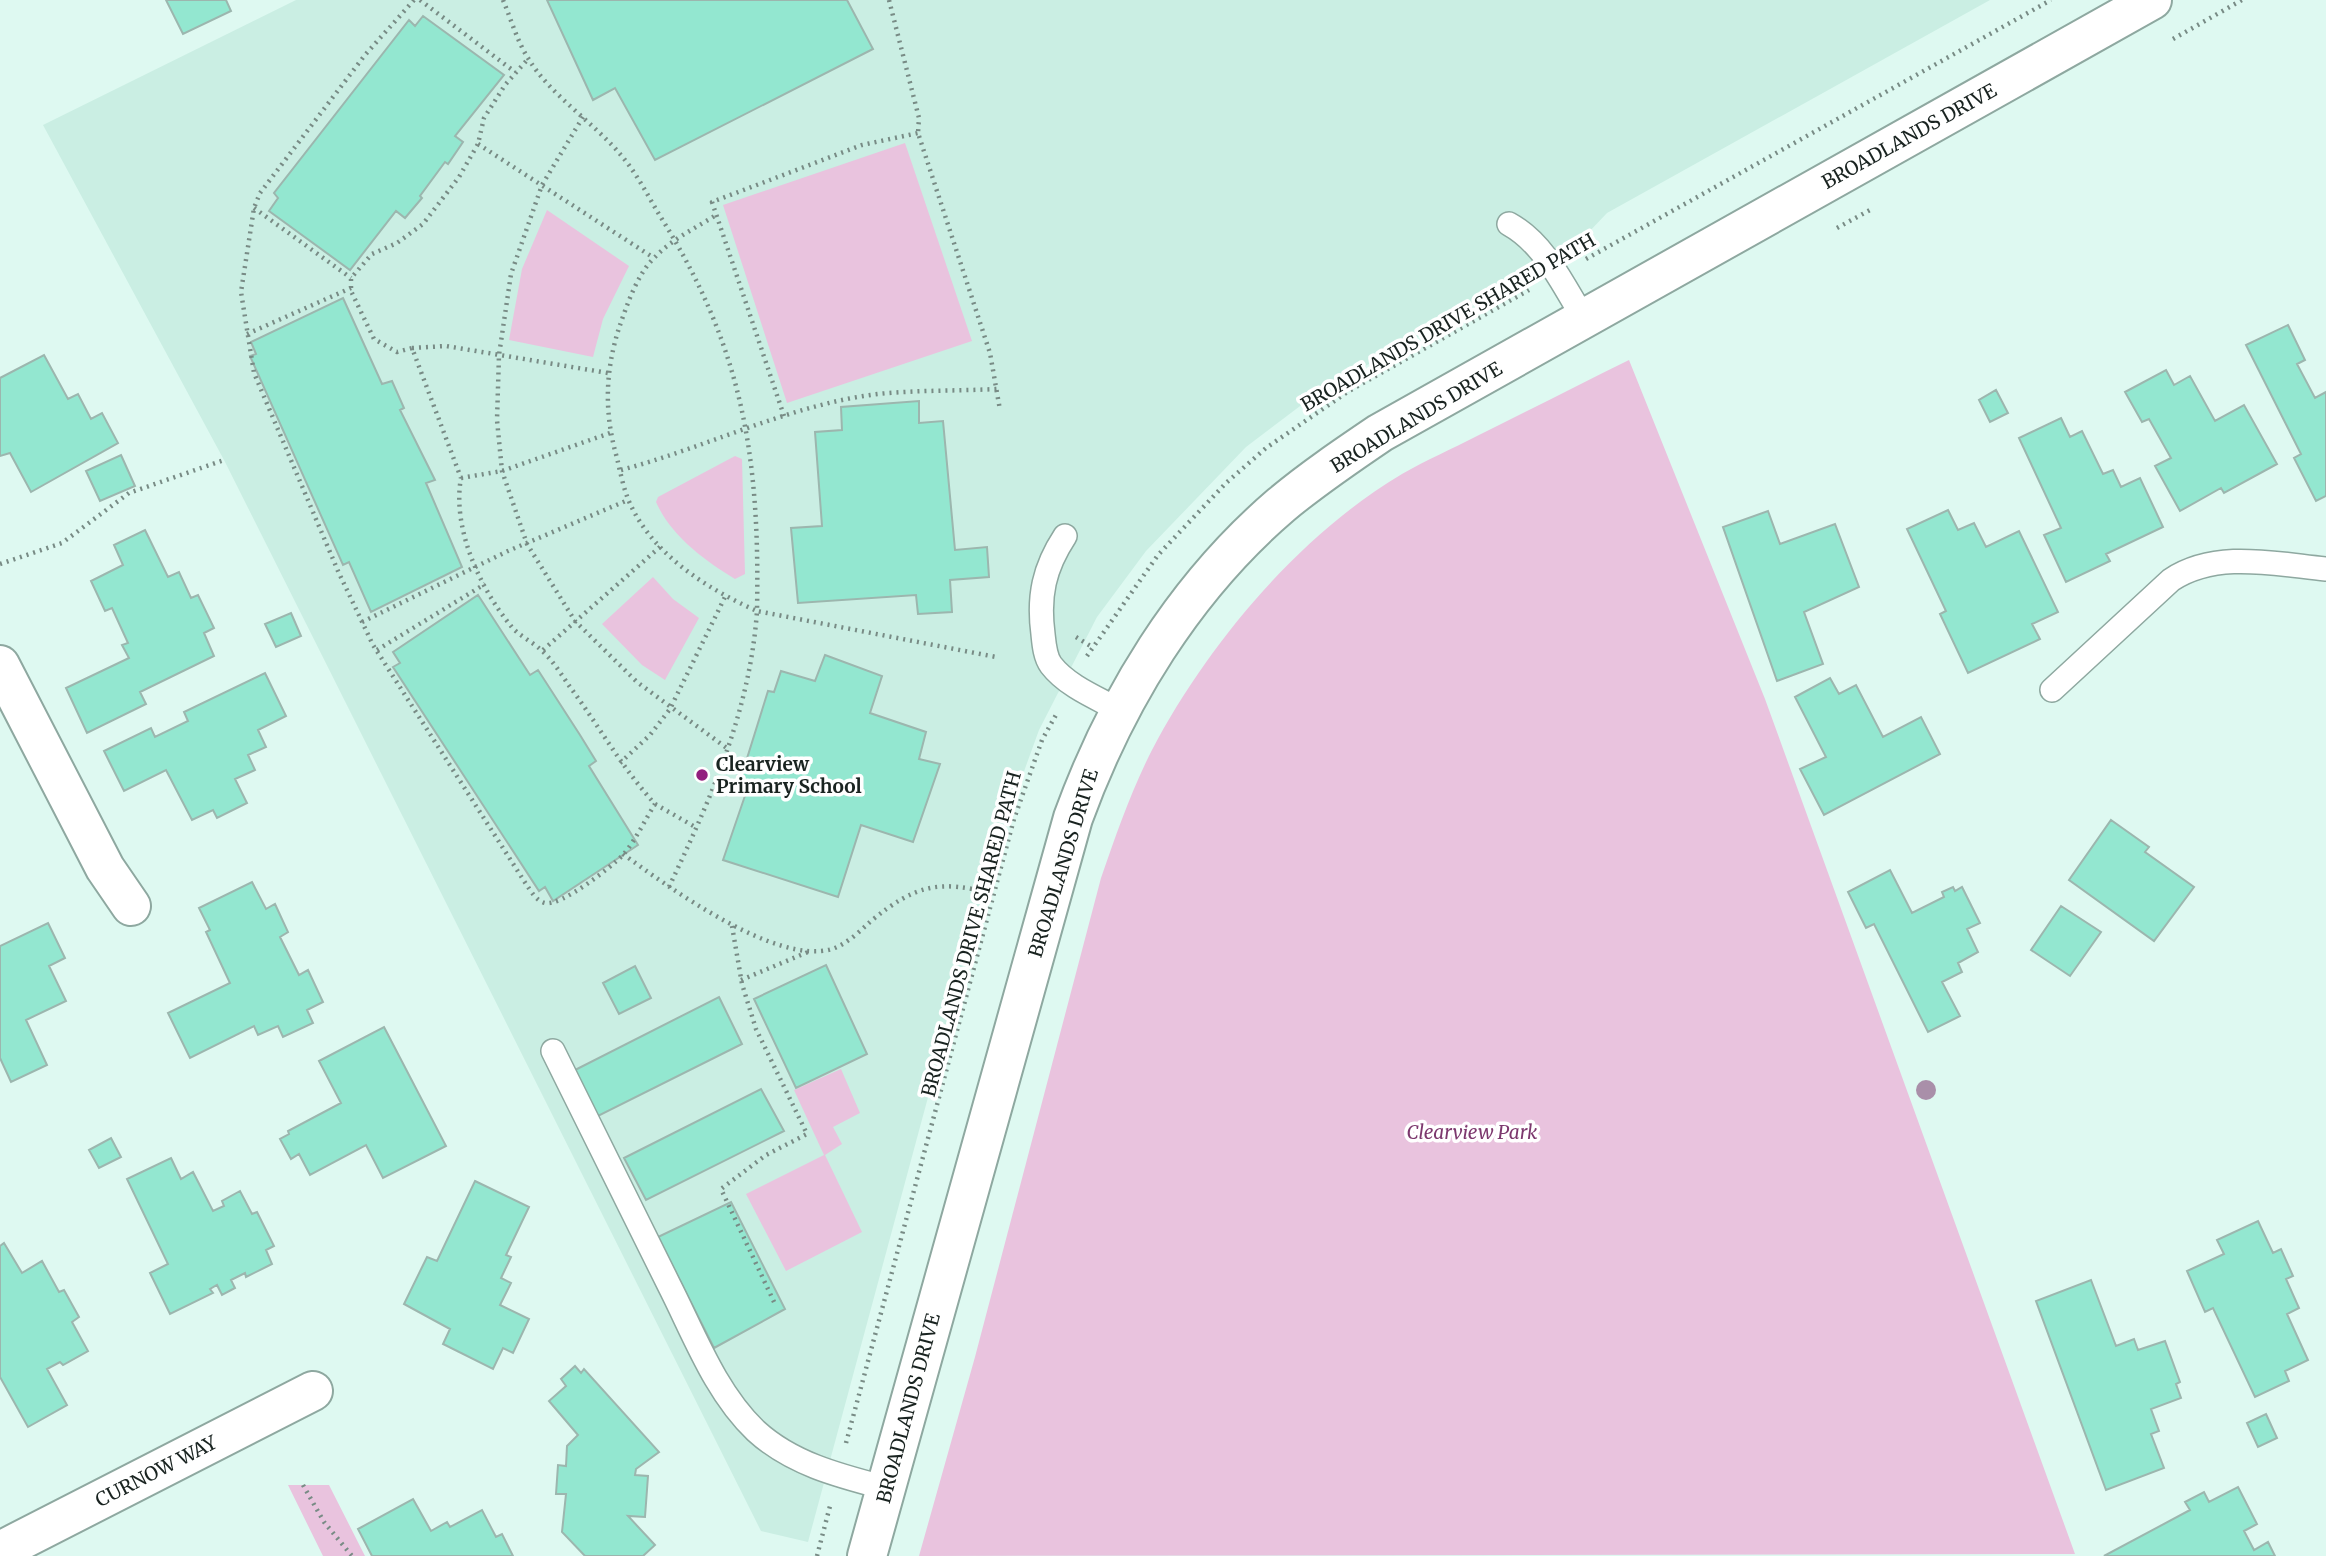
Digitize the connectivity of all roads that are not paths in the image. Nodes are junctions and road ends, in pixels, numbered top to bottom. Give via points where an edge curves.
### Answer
1 (2152, 0) edge
2 (1509, 224) dead end
3 (1584, 319) junction
4 (1065, 536) dead end
5 (2326, 569) edge
6 (0, 665) edge
7 (2052, 690) dead end
8 (1119, 710) junction
9 (131, 906) dead end
10 (553, 1051) dead end
11 (313, 1391) dead end
12 (886, 1488) junction
13 (0, 1550) edge
14 (867, 1556) edge

1 - 3 street, BROADLANDS DRIVE
2 - 3 lane via 1537,246
3 - 8 street, BROADLANDS DRIVE via 1381,433 1280,506 1191,599
4 - 8 lane via 1050,558 1042,584 1044,646 1051,664 1073,684
5 - 7 lane via 2237,561 2190,567
6 - 9 street via 105,868
8 - 12 street, BROADLANDS DRIVE via 1095,758 1066,842
10 - 12 lane via 726,1395 741,1416 774,1446 838,1475
11 - 13 street, CURNOW WAY
12 - 14 street, BROADLANDS DRIVE

